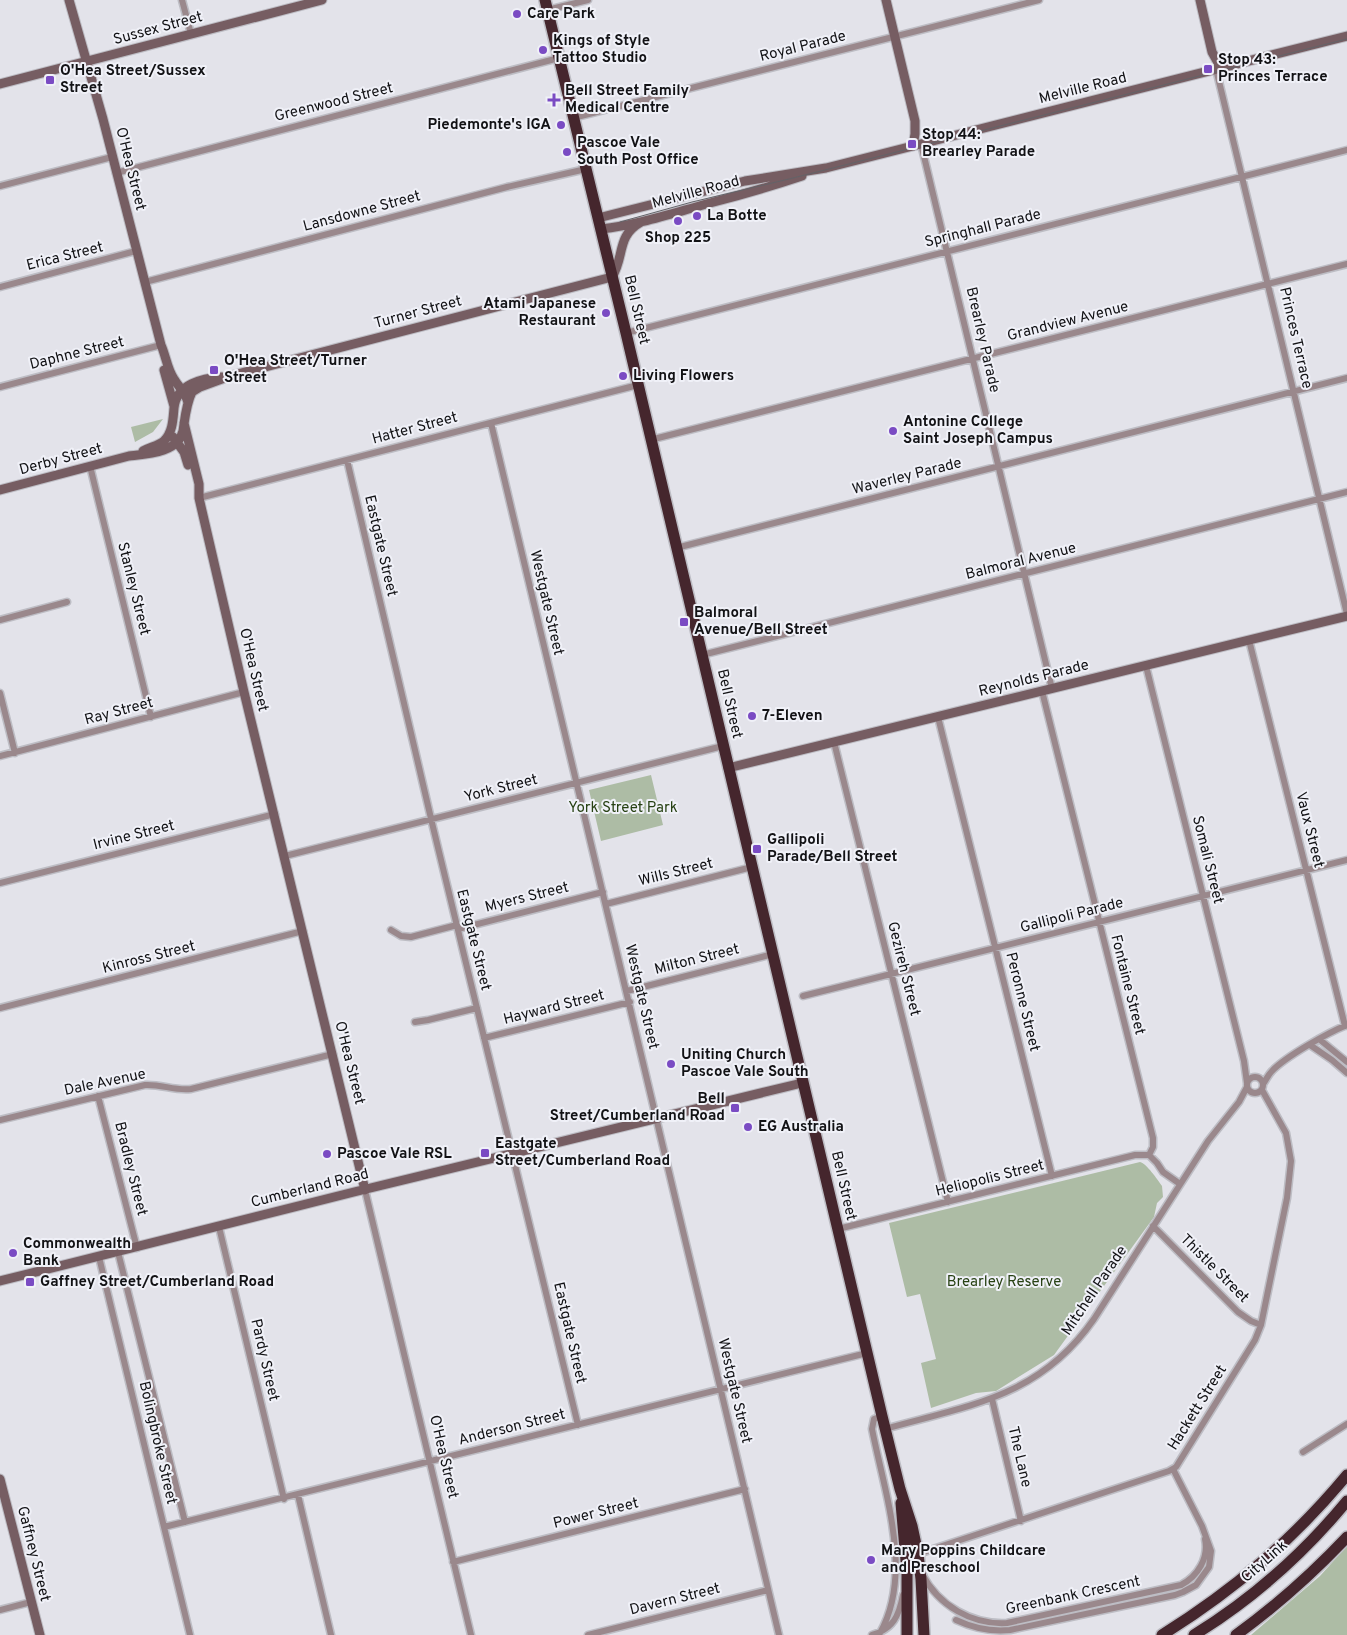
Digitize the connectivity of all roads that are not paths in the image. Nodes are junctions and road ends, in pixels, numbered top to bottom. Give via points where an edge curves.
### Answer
1 (69, 0) edge
2 (182, 0) edge
3 (322, 0) edge
4 (588, 0) edge
5 (886, 0) edge
6 (1039, 0) edge
7 (1200, 0) edge
8 (294, 4) edge
9 (545, 4) edge
10 (191, 34) junction
11 (895, 36) junction
12 (1347, 36) edge
13 (559, 58) junction
14 (87, 61) junction
15 (1216, 69) junction
16 (0, 84) edge
17 (573, 118) junction
18 (915, 121) junction
19 (921, 144) junction
20 (1347, 150) edge
21 (112, 158) junction
22 (826, 168) junction
23 (586, 169) junction
24 (116, 173) junction
25 (1242, 176) junction
26 (0, 186) edge
27 (641, 222) junction
28 (599, 223) junction
29 (946, 251) junction
30 (136, 252) junction
31 (1347, 264) edge
32 (612, 277) junction
33 (144, 282) junction
34 (1268, 284) junction
35 (0, 287) edge
36 (626, 333) junction
37 (161, 345) junction
38 (972, 359) junction
39 (230, 376) junction
40 (1347, 378) edge
41 (638, 385) junction
42 (0, 387) edge
43 (183, 390) junction
44 (1294, 392) junction
45 (188, 404) junction
46 (174, 406) junction
47 (173, 422) junction
48 (184, 423) junction
49 (490, 423) junction
50 (650, 440) junction
51 (177, 442) junction
52 (129, 456) junction
53 (347, 460) junction
54 (90, 466) junction
55 (998, 466) junction
56 (0, 490) edge
57 (1347, 492) edge
58 (199, 498) junction
59 (1320, 499) junction
60 (676, 548) junction
61 (1024, 574) junction
62 (67, 602) dead end
63 (1347, 615) edge
64 (0, 620) edge
65 (1249, 640) junction
66 (702, 655) junction
67 (1146, 666) junction
68 (1052, 689) junction
69 (1042, 691) junction
70 (244, 692) junction
71 (0, 693) edge
72 (151, 717) junction
73 (938, 717) junction
74 (834, 742) junction
75 (723, 746) junction
76 (15, 752) junction
77 (0, 756) edge
78 (728, 768) junction
79 (577, 783) junction
80 (275, 814) junction
81 (432, 819) junction
82 (285, 856) junction
83 (1347, 860) edge
84 (752, 867) junction
85 (1307, 870) junction
86 (0, 883) edge
87 (603, 892) junction
88 (1203, 896) junction
89 (606, 904) junction
90 (1099, 922) junction
91 (457, 927) junction
92 (390, 930) dead end
93 (303, 931) junction
94 (996, 948) junction
95 (773, 954) junction
96 (892, 974) junction
97 (627, 991) junction
98 (803, 996) dead end
99 (630, 1002) junction
100 (0, 1008) edge
101 (477, 1008) junction
102 (415, 1022) dead end
103 (1346, 1026) edge
104 (484, 1038) junction
105 (1319, 1039) junction
106 (1310, 1045) junction
107 (333, 1054) junction
108 (1244, 1061) junction
109 (1347, 1062) edge
110 (1271, 1072) junction
111 (1347, 1073) edge
112 (1256, 1077) junction
113 (802, 1082) junction
114 (1247, 1085) junction
115 (1262, 1087) junction
116 (1254, 1093) junction
117 (98, 1096) junction
118 (1239, 1102) junction
119 (1269, 1104) junction
120 (657, 1118) junction
121 (0, 1120) edge
122 (513, 1154) junction
123 (1149, 1156) junction
124 (1052, 1176) junction
125 (1180, 1184) junction
126 (365, 1190) junction
127 (948, 1202) junction
128 (219, 1226) junction
129 (1153, 1226) junction
130 (838, 1229) junction
131 (137, 1248) junction
132 (118, 1252) junction
133 (99, 1257) junction
134 (0, 1281) edge
135 (1261, 1326) junction
136 (867, 1354) junction
137 (721, 1389) junction
138 (992, 1399) junction
139 (882, 1416) junction
140 (1347, 1424) edge
141 (578, 1425) junction
142 (885, 1429) junction
143 (1303, 1452) dead end
144 (429, 1462) junction
145 (1173, 1469) junction
146 (1347, 1475) edge
147 (0, 1479) edge
148 (745, 1489) junction
149 (900, 1489) junction
150 (2, 1495) edge
151 (298, 1495) junction
152 (284, 1499) junction
153 (1347, 1501) edge
154 (1021, 1521) junction
155 (185, 1522) junction
156 (1202, 1526) junction
157 (164, 1527) junction
158 (1347, 1537) edge
159 (918, 1554) junction
160 (454, 1562) junction
161 (921, 1571) junction
162 (907, 1572) junction
163 (768, 1590) junction
164 (31, 1602) junction
165 (0, 1610) edge
166 (956, 1620) dead end
167 (875, 1634) edge
168 (40, 1635) edge
169 (190, 1635) edge
170 (331, 1635) edge
171 (471, 1635) edge
172 (588, 1635) edge
173 (779, 1635) edge
174 (907, 1635) edge
175 (924, 1635) edge
176 (1162, 1635) edge
177 (1194, 1635) edge
178 (1236, 1635) edge

1 - 14 street, O'Hea Street
2 - 10 street
3 - 8 street, Sussex Street
4 - 9 street
5 - 11 street, Brearley Parade
6 - 11 street, Royal Parade
7 - 15 street, Princes Terrace
8 - 10 street, Sussex Street
9 - 13 highway, Bell Street
10 - 14 street, Sussex Street
11 - 17 street, Royal Parade
11 - 18 street, Brearley Parade
12 - 15 street, Melville Road
13 - 17 highway, Bell Street
13 - 24 street, Greenwood Street
14 - 16 street, Sussex Street
14 - 21 street, O'Hea Street
15 - 19 street, Melville Road
15 - 25 street, Princes Terrace
17 - 23 highway, Bell Street
18 - 19 street, Brearley Parade
18 - 19 street, Brearley Parade via 915,134
19 - 22 street, Melville Road
19 - 29 street, Brearley Parade
20 - 25 street, Springhall Parade
21 - 24 street, O'Hea Street
21 - 26 street
22 - 27 street, Melville Road via 747,194
22 - 28 street, Melville Road via 745,181
23 - 28 highway, Bell Street
23 - 33 street, Lansdowne Street
24 - 30 street, O'Hea Street
25 - 29 street, Springhall Parade
25 - 34 street, Princes Terrace
27 - 28 street, Melville Road
27 - 32 street via 624,237 618,266
28 - 32 highway, Bell Street
29 - 36 street, Springhall Parade
29 - 38 street, Brearley Parade
30 - 33 street, O'Hea Street
30 - 35 street, Erica Street
31 - 34 street, Grandview Avenue
32 - 36 highway, Bell Street
32 - 39 street, Turner Street
33 - 37 street, O'Hea Street
34 - 38 street, Grandview Avenue
34 - 44 street, Princes Terrace
36 - 41 highway, Bell Street
37 - 42 street, Daphne Street
37 - 43 street, O'Hea Street via 172,377
37 - 46 street, O'Hea Street via 160,355
38 - 50 street, Grandview Avenue
38 - 55 street, Brearley Parade
39 - 43 street, Turner Street via 194,382
39 - 45 street, Turner Street via 196,389
40 - 44 street, Waverley Parade
41 - 49 street, Hatter Street
41 - 50 highway, Bell Street
43 - 45 street, O'Hea Street
43 - 46 street
44 - 55 street, Waverley Parade
44 - 59 street, Princes Terrace
45 - 48 street, Turner Street
46 - 47 street, Derby Street
47 - 51 street, O'Hea Street via 172,436
47 - 52 street, Derby Street via 161,443
48 - 51 street
48 - 58 street, O'Hea Street via 199,484
49 - 53 street, Hatter Street
49 - 79 street, Westgate Street
50 - 60 highway, Bell Street
51 - 52 street, Derby Street via 160,451
51 - 58 street, O'Hea Street via 186,456
52 - 54 street, Derby Street
53 - 58 street, Hatter Street
53 - 81 street, Eastgate Street
54 - 56 street, Derby Street
54 - 72 street, Stanley Street
55 - 60 street, Waverley Parade
55 - 61 street, Brearley Parade
57 - 59 street, Balmoral Avenue
58 - 70 street, O'Hea Street
59 - 61 street, Balmoral Avenue
59 - 63 street, Princes Terrace
60 - 66 highway, Bell Street
61 - 66 street, Balmoral Avenue
61 - 68 street, Brearley Parade
62 - 64 street
63 - 65 street, Reynolds Parade
65 - 67 street, Reynolds Parade
65 - 85 street, Vaux Street
66 - 75 highway, Bell Street
67 - 68 street, Reynolds Parade
67 - 88 street, Somali Street
68 - 69 street, Reynolds Parade
69 - 73 street, Reynolds Parade
69 - 90 street, Fontaine Street
70 - 72 street, Ray Street
70 - 80 street, O'Hea Street
71 - 76 street
72 - 76 street, Ray Street
73 - 74 street, Reynolds Parade
73 - 94 street, Peronne Street
74 - 78 street, Reynolds Parade
74 - 96 street, Gezireh Street
75 - 78 highway, Bell Street
75 - 79 street, York Street
76 - 77 street, Ray Street
78 - 84 highway, Bell Street
79 - 81 street, York Street
79 - 87 street, Westgate Street
80 - 82 street, O'Hea Street
80 - 86 street, Irvine Street
81 - 82 street, York Street
81 - 91 street, Eastgate Street
82 - 93 street, O'Hea Street
83 - 85 street, Gallipoli Parade
84 - 89 street, Wills Street
84 - 95 highway, Bell Street
85 - 88 street, Gallipoli Parade
85 - 103 street, Vaux Street
87 - 89 street, Westgate Street
87 - 91 street, Myers Street
88 - 90 street, Gallipoli Parade
88 - 108 street, Somali Street
89 - 97 street, Westgate Street
90 - 94 street, Gallipoli Parade
90 - 123 street, Fontaine Street via 1153,1138
91 - 92 street, Myers Street via 410,937
91 - 101 street, Eastgate Street
93 - 100 street, Kinross Street
93 - 107 street, O'Hea Street
94 - 96 street, Gallipoli Parade
94 - 124 street, Peronne Street
95 - 97 street, Milton Street
95 - 113 highway, Bell Street
96 - 98 street, Gallipoli Parade
96 - 127 street, Gezireh Street
97 - 99 street, Westgate Street
99 - 104 street, Hayward Street
99 - 120 street, Westgate Street
101 - 102 street
101 - 104 street, Eastgate Street
103 - 105 street
104 - 122 street, Eastgate Street
105 - 106 street
105 - 109 street
106 - 110 street via 1281,1062
106 - 111 street
107 - 117 street, Dale Avenue via 191,1089 153,1084
107 - 126 street, O'Hea Street
108 - 112 street, Somali Street
108 - 114 street, Somali Street
110 - 112 street
110 - 115 street
112 - 114 street
112 - 115 street via 1261,1080
113 - 120 street, Cumberland Road
113 - 130 highway, Bell Street
114 - 116 street
114 - 118 street, Mitchell Parade
115 - 116 street
115 - 119 street, Hackett Street
116 - 118 street, Mitchell Parade
116 - 119 street, Hackett Street
117 - 121 street, Dale Avenue
117 - 131 street, Bradley Street
118 - 125 street, Mitchell Parade via 1218,1126
119 - 135 street, Hackett Street via 1286,1133 1291,1171
120 - 122 street, Cumberland Road
120 - 137 street, Westgate Street
122 - 126 street, Cumberland Road
122 - 141 street, Eastgate Street
123 - 124 street, Heliopolis Street via 1135,1155
123 - 125 street
124 - 127 street, Heliopolis Street
125 - 129 street, Mitchell Parade
126 - 128 street, Cumberland Road
126 - 144 street, O'Hea Street
127 - 130 street, Heliopolis Street
128 - 131 street, Cumberland Road
128 - 152 street, Pardy Street
129 - 135 street, Thistle Street via 1238,1312
129 - 138 street, Mitchell Parade via 1075,1344 1035,1378
130 - 136 highway, Bell Street
131 - 132 street, Cumberland Road
132 - 133 street, Cumberland Road
132 - 155 street, Bolingbroke Street
133 - 134 street, Cumberland Road
133 - 157 street, Bolingbroke Street
135 - 145 street, Hackett Street
136 - 137 street, Anderson Street
136 - 139 highway, Bell Street
137 - 141 street, Anderson Street
137 - 148 street, Westgate Street
138 - 142 street, Mitchell Parade
138 - 154 street, The Lane
139 - 142 highway, Bell Street
139 - 167 street via 874,1419 872,1429 891,1521 896,1569 889,1612
140 - 143 street
141 - 144 street, Anderson Street
142 - 149 highway, Bell Street
144 - 151 street, Anderson Street
144 - 160 street, O'Hea Street
145 - 154 street, Hackett Street
145 - 156 street, Greenbank Crescent
146 - 176 highway via 1273,1554 1214,1601
147 - 150 street, Gaffney Street
148 - 160 street, Power Street
148 - 163 street, Westgate Street
149 - 159 highway, Bell Street
149 - 162 highway, Bell Street
150 - 164 street, Gaffney Street
151 - 152 street, Anderson Street
151 - 170 street
152 - 155 street, Anderson Street
153 - 177 highway, CityLink via 1269,1580
154 - 159 street, Hackett Street
155 - 157 street, Anderson Street
156 - 161 street, Greenbank Crescent via 1206,1545 1203,1560 1193,1576 1181,1585 1007,1623 980,1621 956,1611
156 - 166 street, Greenbank Crescent via 1212,1551 1211,1562 1201,1579 1183,1592 1010,1630 990,1631
157 - 169 street, Bolingbroke Street
158 - 178 highway via 1295,1588
159 - 161 highway, Bell Street
160 - 171 street, O'Hea Street
161 - 175 highway, Bell Street
162 - 167 street via 897,1616 888,1628
162 - 174 highway, Bell Street
163 - 172 street, Davern Street
163 - 173 street, Westgate Street
164 - 165 street
164 - 168 street, Gaffney Street

